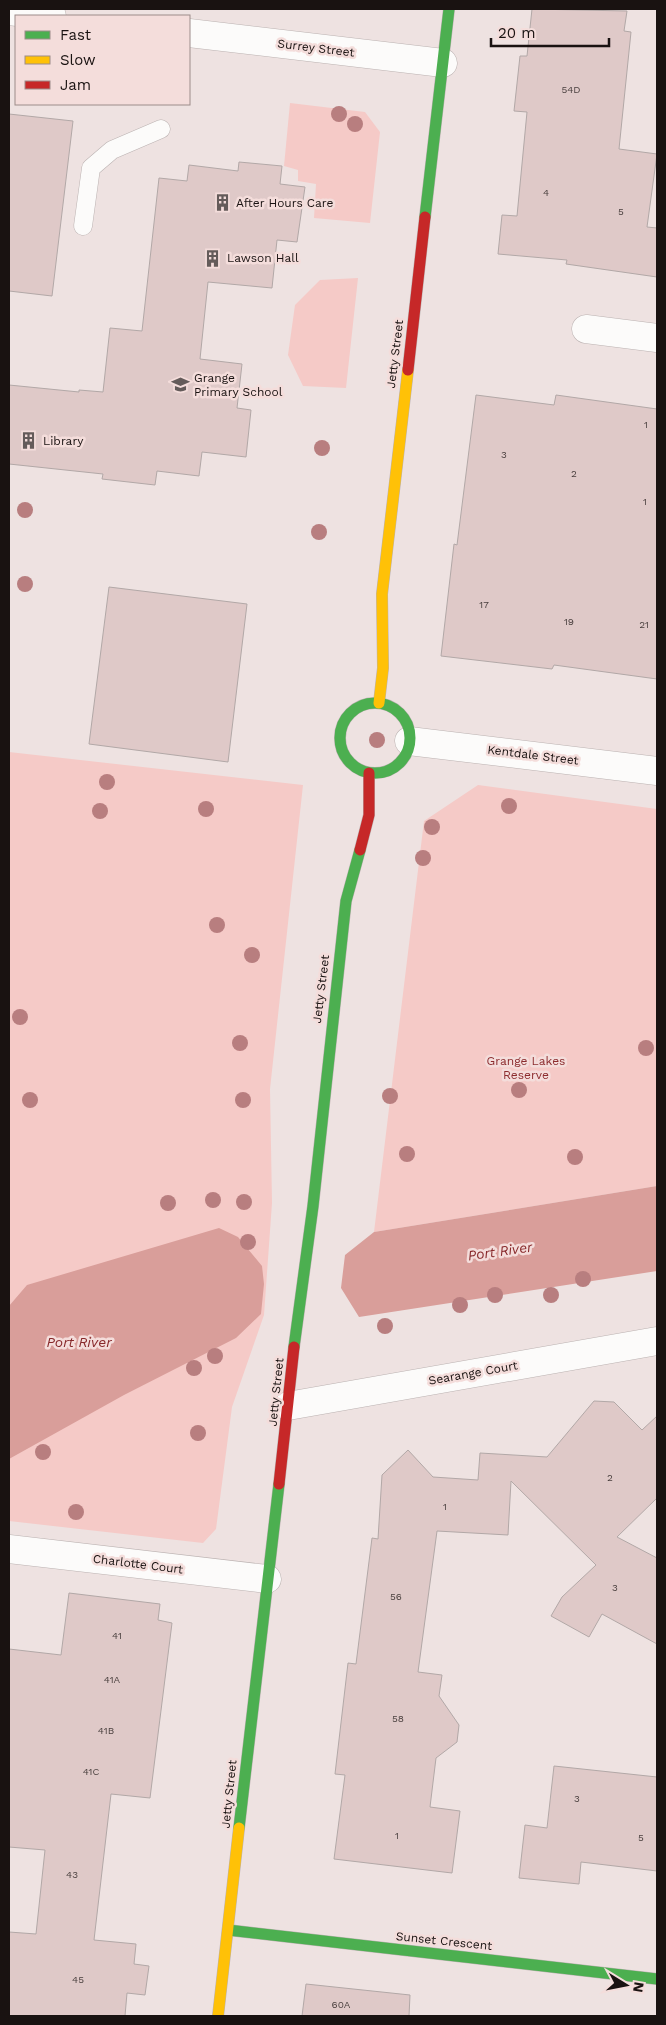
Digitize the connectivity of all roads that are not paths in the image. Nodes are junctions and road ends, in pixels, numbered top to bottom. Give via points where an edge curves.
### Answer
1 (449, 9) edge
2 (9, 11) edge
3 (43, 15) edge
4 (190, 33) edge
5 (442, 63) junction
6 (161, 129) dead end
7 (83, 226) dead end
8 (586, 329) dead end
9 (657, 338) edge
10 (379, 703) junction
11 (410, 741) junction
12 (657, 771) edge
13 (370, 773) junction
14 (657, 1341) edge
15 (288, 1406) junction
16 (9, 1549) edge
17 (267, 1579) junction
18 (228, 1930) junction
19 (657, 1979) edge
20 (218, 2016) edge

1 - 5 street, Jetty Street
2 - 3 street
4 - 5 street, Surrey Street
5 - 10 street, Jetty Street via 382,594 383,668
6 - 7 lane via 112,150 91,168
8 - 9 street
10 - 11 street via 398,712 409,730
10 - 13 street via 356,709 341,728 342,752 358,769
11 - 12 street, Kentdale Street
11 - 13 street via 407,752 392,769
13 - 15 street, Jetty Street via 369,815 345,910 330,1024 313,1206
14 - 15 street, Searange Court
15 - 17 street, Jetty Street
16 - 17 street, Charlotte Court
17 - 18 street, Jetty Street
18 - 19 street, Sunset Crescent
18 - 20 street, Jetty Street

